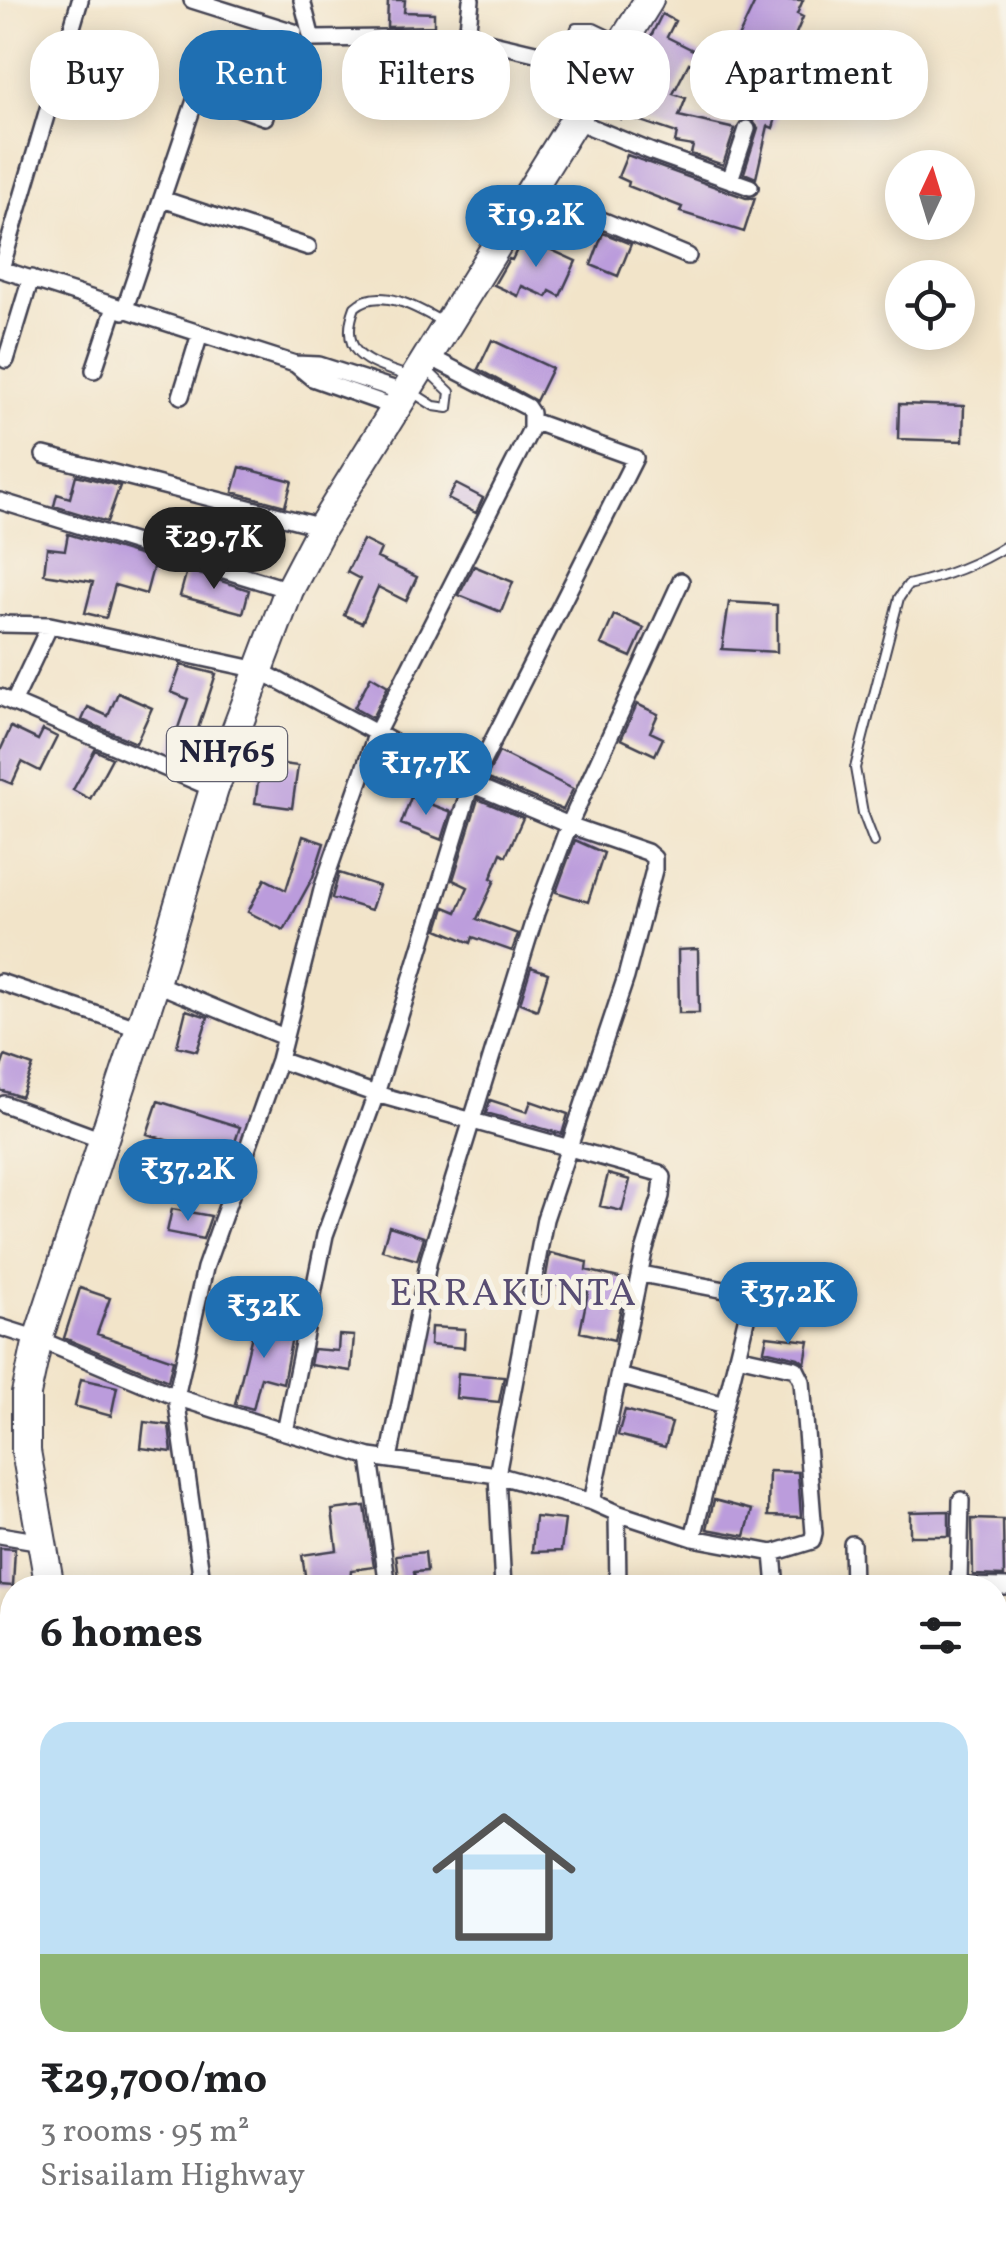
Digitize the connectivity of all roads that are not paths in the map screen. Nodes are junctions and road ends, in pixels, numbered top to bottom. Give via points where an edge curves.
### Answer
1 (80, 0) edge
2 (192, 0) edge
3 (302, 0) edge
4 (470, 0) edge
5 (648, 0) edge
6 (288, 30) edge
7 (467, 30) edge
8 (631, 30) edge
9 (342, 39) edge
10 (189, 120) edge
11 (574, 120) joint
12 (747, 129) dead end
13 (730, 180) junction
14 (750, 186) dead end
15 (532, 191) junction
16 (162, 199) junction
17 (308, 247) dead end
18 (688, 256) dead end
19 (0, 269) edge
20 (31, 278) junction
21 (120, 309) junction
22 (448, 325) junction
23 (200, 334) junction
24 (6, 360) dead end
25 (94, 370) dead end
26 (413, 382) junction
27 (181, 396) dead end
28 (532, 421) junction
29 (44, 455) dead end
30 (0, 500) edge
31 (322, 527) junction
32 (1006, 546) edge
33 (681, 581) dead end
34 (290, 590) junction
35 (0, 624) edge
36 (50, 625) junction
37 (258, 670) junction
38 (6, 700) edge
39 (377, 732) junction
40 (471, 784) junction
41 (214, 790) junction
42 (568, 826) junction
43 (874, 842) dead end
44 (0, 982) edge
45 (155, 983) junction
46 (140, 1029) junction
47 (284, 1037) junction
48 (279, 1060) junction
49 (376, 1094) junction
50 (4, 1104) dead end
51 (473, 1120) junction
52 (102, 1140) junction
53 (569, 1150) junction
54 (641, 1274) junction
55 (0, 1327) edge
56 (38, 1338) junction
57 (737, 1356) junction
58 (619, 1376) junction
59 (176, 1397) junction
60 (726, 1404) junction
61 (285, 1432) junction
62 (370, 1456) junction
63 (389, 1459) junction
64 (497, 1475) junction
65 (960, 1500) dead end
66 (592, 1502) junction
67 (617, 1514) junction
68 (0, 1535) edge
69 (693, 1538) junction
70 (42, 1542) junction
71 (852, 1544) dead end
72 (773, 1553) junction
73 (48, 1575) edge
74 (201, 1575) edge
75 (386, 1575) edge
76 (503, 1575) edge
77 (618, 1575) edge
78 (775, 1575) edge
79 (853, 1575) edge
80 (959, 1575) edge

1 - 19 street
2 - 6 street
3 - 9 street via 312,39
4 - 7 street
5 - 8 highway, NH765
10 - 16 street
11 - 13 street
11 - 15 highway, NH765
12 - 13 street
13 - 14 street
15 - 18 street
15 - 22 highway, NH765
16 - 17 street
16 - 21 street
19 - 20 street
20 - 21 street
20 - 24 street
21 - 23 street
21 - 25 street
22 - 26 highway, NH765
22 - 26 lane via 382,298 355,307 351,345 357,355
23 - 26 street via 295,364
23 - 27 street
26 - 26 lane via 450,392 448,408 434,406
26 - 28 street via 527,407
26 - 31 highway, NH765
28 - 39 street
28 - 40 street via 635,458
29 - 31 street
30 - 34 street
31 - 34 highway, NH765
32 - 43 lane via 908,586 899,598 856,768
33 - 42 street
34 - 37 highway, NH765
35 - 36 street
36 - 37 street
36 - 38 street
37 - 39 street
37 - 41 highway, NH765
38 - 41 street
39 - 40 street
39 - 47 street via 324,886
40 - 42 street
40 - 49 street
41 - 45 highway, NH765
42 - 51 street
42 - 53 street via 647,852 654,864 626,977
44 - 46 street
45 - 46 highway, NH765
45 - 47 street
46 - 52 highway, NH765
47 - 48 street
48 - 49 street
48 - 59 street via 206,1268
49 - 51 street
49 - 61 street via 326,1235
50 - 52 street
51 - 53 street
51 - 63 street via 429,1259
52 - 56 highway, NH765
53 - 54 street via 660,1173 661,1196
53 - 64 street via 545,1219
54 - 57 street via 746,1294 752,1306
54 - 58 street
55 - 56 street
56 - 59 street
56 - 70 highway, NH765 via 26,1394 26,1451
57 - 60 street
57 - 72 street via 796,1369 802,1381 814,1533 801,1546
58 - 60 street
58 - 66 street
59 - 61 street
59 - 74 street
60 - 69 street
61 - 62 street
62 - 63 street
62 - 75 street
63 - 64 street
64 - 66 street
64 - 76 street
65 - 80 street
66 - 67 street
67 - 69 street
67 - 77 street
68 - 70 street
69 - 72 street
70 - 73 highway, NH765
71 - 79 street
72 - 78 street

